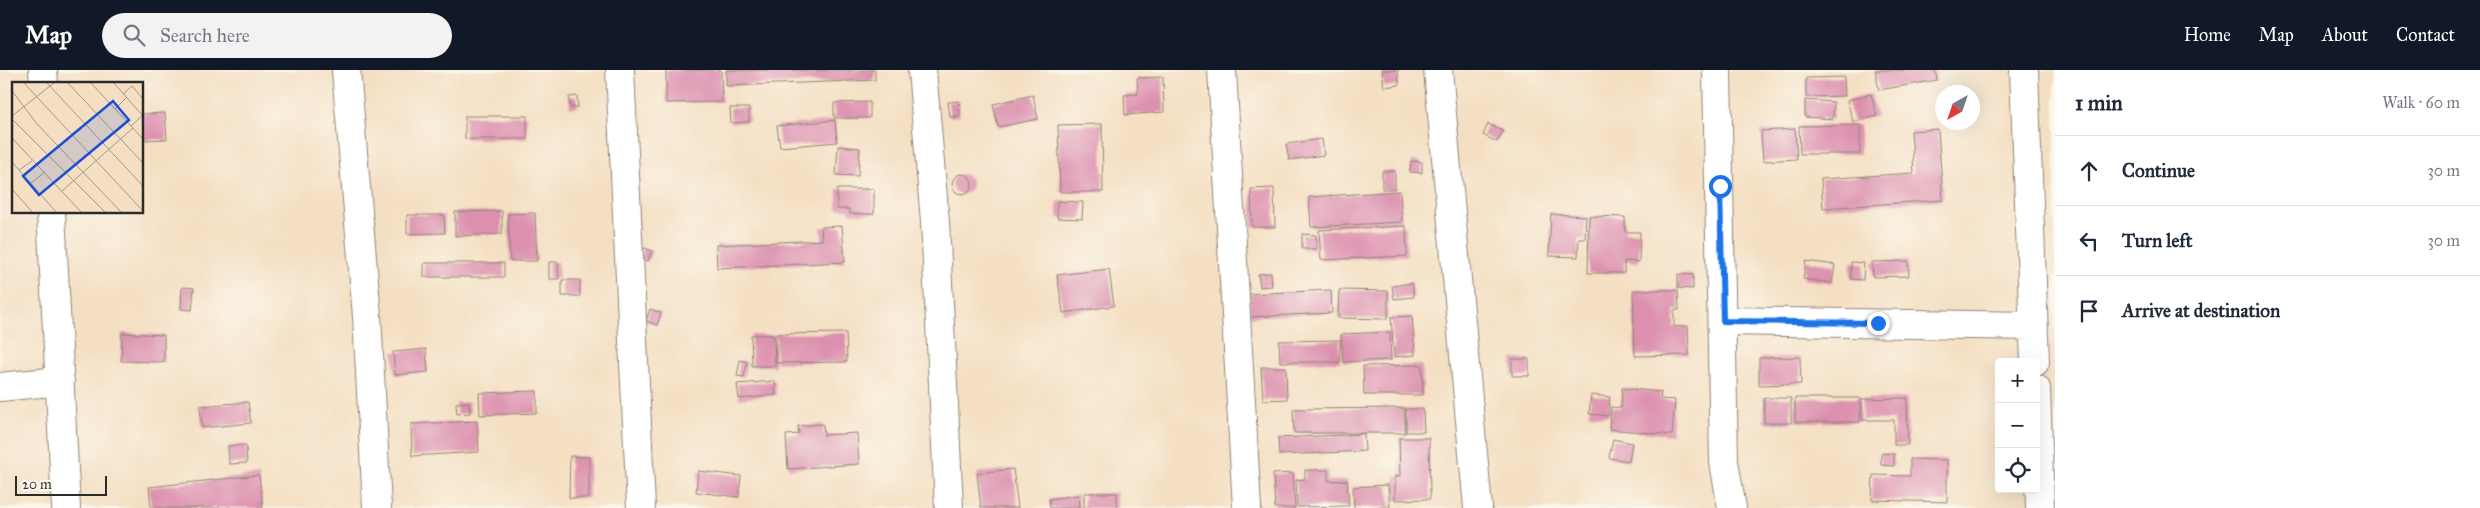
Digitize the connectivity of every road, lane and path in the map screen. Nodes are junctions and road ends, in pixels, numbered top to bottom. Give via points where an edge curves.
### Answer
1 (346, 70) edge
2 (620, 70) edge
3 (922, 70) edge
4 (1222, 70) edge
5 (1438, 70) edge
6 (1717, 70) edge
7 (2024, 70) edge
8 (51, 214) edge
9 (1723, 321) junction
10 (2034, 326) junction
11 (2036, 358) edge
12 (60, 381) junction
13 (0, 387) edge
14 (2036, 403) edge
15 (66, 508) edge
16 (377, 508) edge
17 (641, 508) edge
18 (949, 508) edge
19 (1247, 508) edge
20 (1478, 508) edge
21 (1732, 508) edge
22 (2040, 508) edge

1 - 16 street via 367,316
2 - 17 street
3 - 18 street via 935,221
4 - 19 street
5 - 20 street
6 - 9 street
7 - 10 street
8 - 12 street
9 - 10 street
9 - 21 street via 1724,462
10 - 11 street
12 - 13 street
12 - 15 street
14 - 22 street

